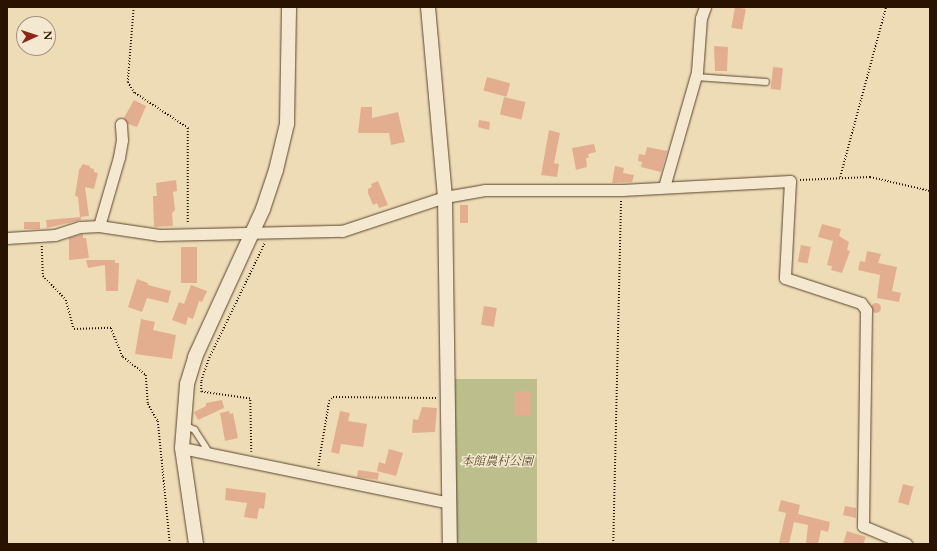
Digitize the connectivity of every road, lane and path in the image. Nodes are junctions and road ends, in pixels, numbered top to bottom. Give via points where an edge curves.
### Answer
1 (134, 7) edge
2 (289, 7) edge
3 (428, 7) edge
4 (705, 7) edge
5 (886, 7) edge
6 (696, 77) junction
7 (766, 82) dead end
8 (121, 124) dead end
9 (840, 177) junction
10 (790, 181) junction
11 (664, 186) junction
12 (622, 190) junction
13 (930, 191) edge
14 (446, 197) junction
15 (99, 226) junction
16 (252, 233) junction
17 (269, 234) junction
18 (189, 235) junction
19 (42, 237) junction
20 (7, 238) edge
21 (448, 398) junction
22 (183, 424) junction
23 (182, 448) junction
24 (210, 454) junction
25 (251, 462) junction
26 (316, 476) junction
27 (449, 504) junction
28 (170, 544) edge
29 (196, 544) edge
30 (450, 544) edge
31 (613, 544) edge
32 (906, 544) edge

1 - 18 path via 128,82 135,93 188,128
2 - 16 street via 286,124 276,170
3 - 14 street
4 - 6 street via 701,18
5 - 9 path
6 - 7 lane
6 - 11 street
8 - 15 street via 122,140
9 - 10 path
9 - 13 path via 876,178
10 - 11 street
10 - 32 street via 785,278 861,303 866,310 863,526
11 - 12 street
12 - 14 street via 484,190
12 - 31 path
14 - 17 street via 342,231
14 - 21 street
15 - 18 street via 145,234
15 - 19 street via 80,227
16 - 17 street
16 - 18 street
16 - 22 street via 195,357 187,384
17 - 25 path via 209,358 201,382 201,392 250,399
19 - 20 street
19 - 28 path via 43,276 66,300 74,329 111,328 123,357 146,375 148,404 158,421
21 - 26 path via 333,397 329,401
21 - 27 street
22 - 23 street
22 - 24 lane via 195,430
23 - 24 street
23 - 29 street
24 - 25 street
25 - 26 street
26 - 27 street
27 - 30 street

